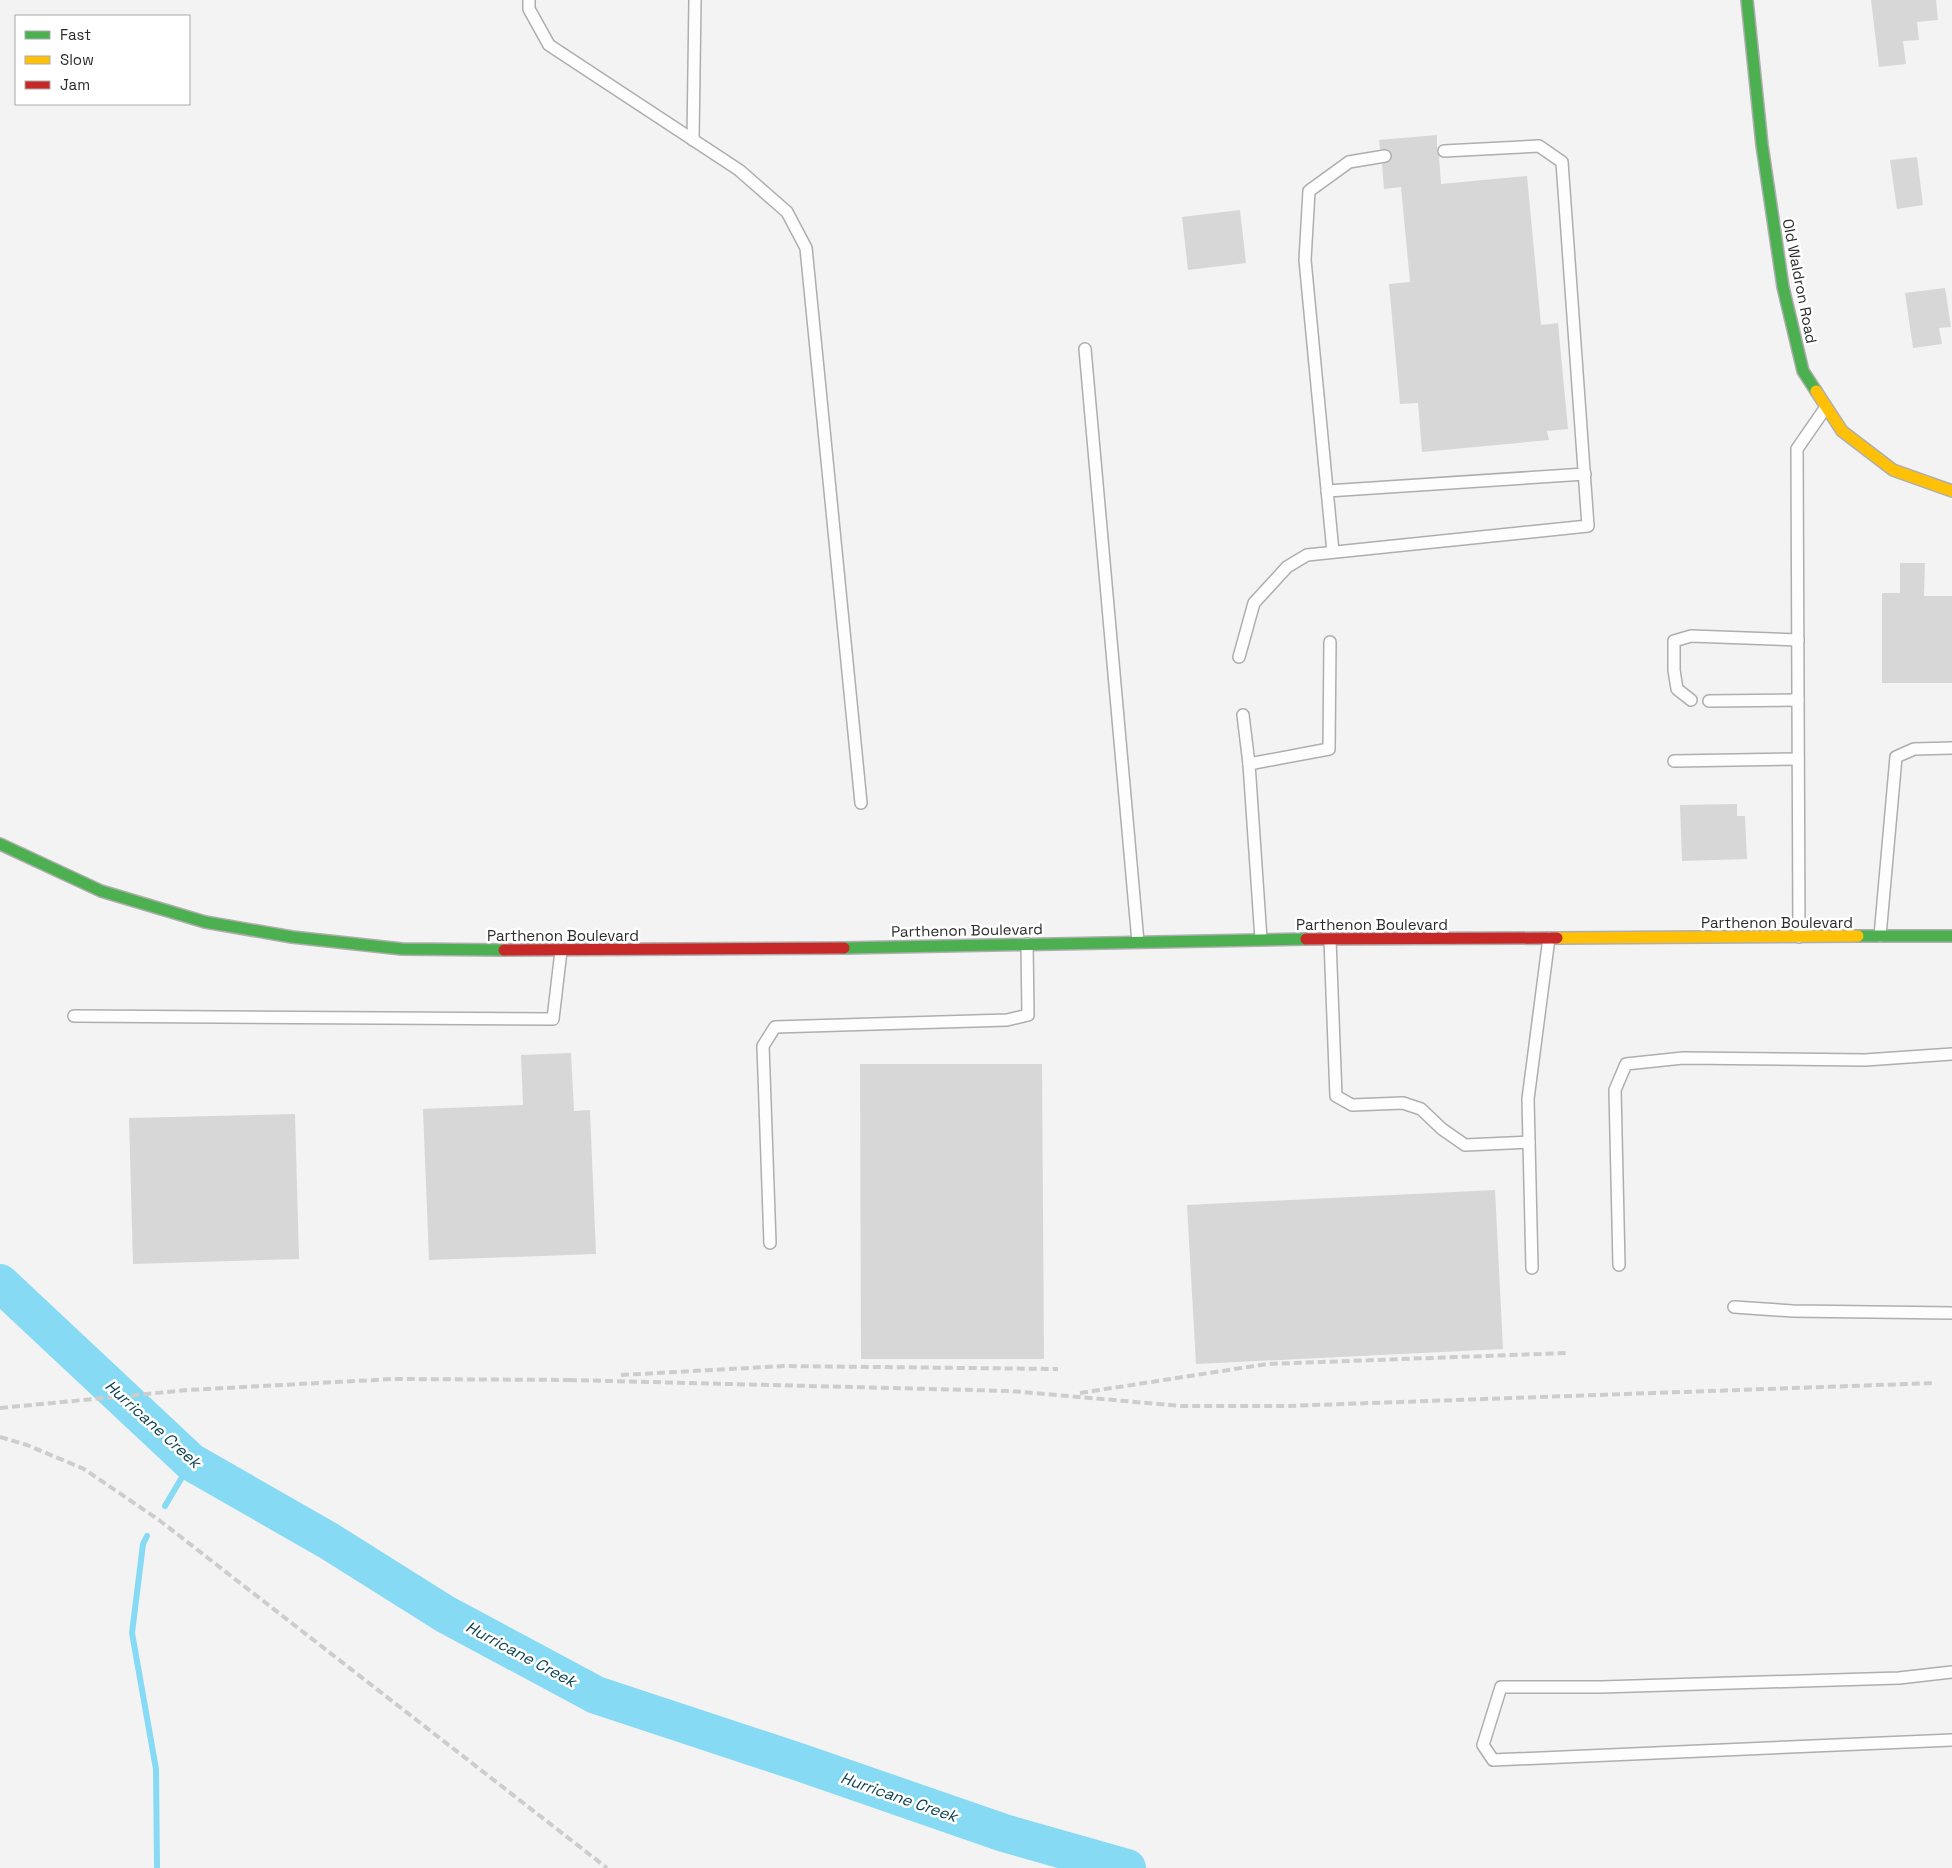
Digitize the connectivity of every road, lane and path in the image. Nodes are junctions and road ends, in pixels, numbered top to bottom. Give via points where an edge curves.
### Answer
1 (529, 0) edge
2 (694, 0) edge
3 (1747, 0) edge
4 (693, 140) junction
5 (1444, 151) dead end
6 (1385, 156) dead end
7 (1085, 349) dead end
8 (1826, 406) junction
9 (1585, 474) junction
10 (1327, 491) junction
11 (1952, 491) edge
12 (1333, 552) junction
13 (1798, 640) junction
14 (1330, 642) dead end
15 (1240, 657) dead end
16 (1691, 700) dead end
17 (1798, 700) junction
18 (1709, 701) dead end
19 (1243, 716) dead end
20 (1952, 748) edge
21 (1798, 759) junction
22 (1674, 761) dead end
23 (1249, 764) junction
24 (861, 803) dead end
25 (0, 844) edge
26 (1880, 936) junction
27 (1952, 936) edge
28 (1798, 937) junction
29 (1549, 938) junction
30 (1262, 939) junction
31 (1330, 940) junction
32 (1138, 942) junction
33 (1027, 944) junction
34 (561, 950) junction
35 (74, 1016) dead end
36 (1952, 1054) edge
37 (1529, 1142) junction
38 (770, 1243) dead end
39 (1619, 1265) dead end
40 (1532, 1268) dead end
41 (1734, 1307) dead end
42 (1952, 1313) edge
43 (1952, 1672) edge
44 (1952, 1740) edge

1 - 4 lane via 529,9 549,45
2 - 4 lane
3 - 8 main road, Old Waldron Road via 1762,145 1783,287 1803,371
4 - 24 lane via 739,170 787,212 806,248
5 - 9 lane via 1539,146 1562,162
6 - 10 lane via 1350,162 1309,191 1305,260
7 - 32 lane
8 - 11 main road, Old Waldron Road via 1842,431 1893,470
8 - 13 lane via 1797,449
9 - 10 lane
9 - 12 lane via 1588,526
10 - 12 lane
12 - 15 lane via 1307,555 1287,567 1260,596 1254,603
13 - 16 lane via 1691,636 1674,641 1677,689
13 - 17 lane
14 - 23 lane via 1329,749
17 - 18 lane
17 - 21 lane
19 - 23 lane
20 - 26 lane via 1914,749 1896,757
21 - 22 lane
21 - 28 lane
23 - 30 lane
25 - 34 main road, Parthenon Boulevard via 101,891 205,922 292,937 402,949
26 - 27 main road, Parthenon Boulevard
26 - 28 main road, Parthenon Boulevard
28 - 29 main road, Parthenon Boulevard
29 - 31 main road, Parthenon Boulevard
29 - 37 lane via 1528,1099
30 - 31 main road, Parthenon Boulevard
30 - 32 main road, Parthenon Boulevard
31 - 37 lane via 1336,1096 1352,1105 1404,1103 1421,1109 1465,1145
32 - 33 main road, Parthenon Boulevard
33 - 34 main road, Parthenon Boulevard
33 - 38 lane via 1028,1015 1007,1020 775,1027 763,1046
34 - 35 lane via 553,1019
36 - 39 lane via 1865,1060 1683,1058 1626,1064 1615,1090
37 - 40 lane
41 - 42 lane
43 - 44 lane via 1899,1678 1501,1687 1484,1745 1493,1760

